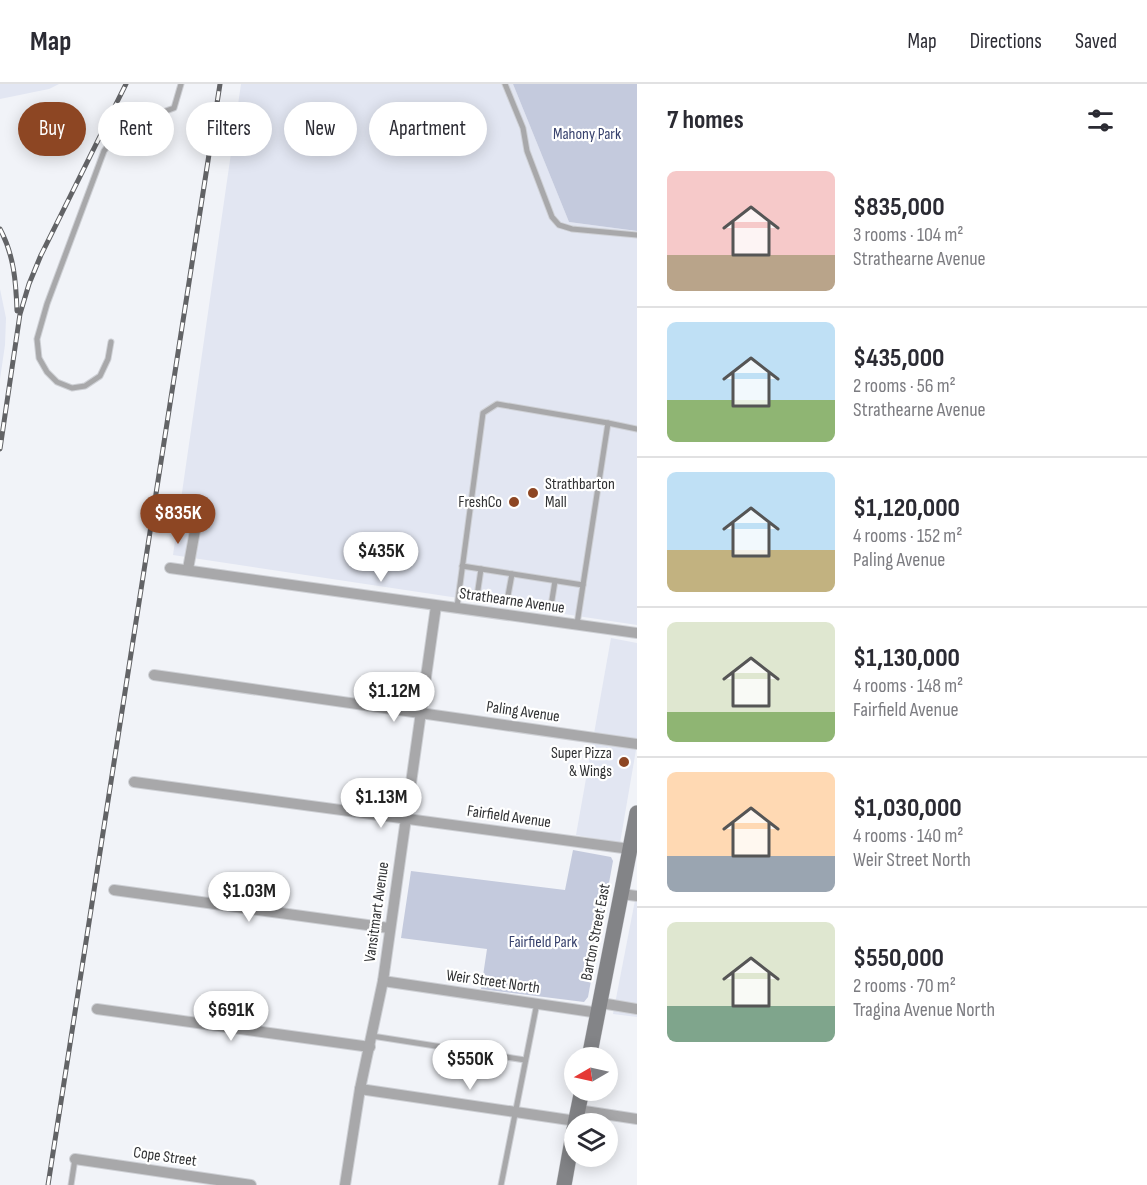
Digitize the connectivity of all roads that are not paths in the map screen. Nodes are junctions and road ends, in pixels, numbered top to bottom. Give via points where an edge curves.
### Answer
1 (181, 84) edge
2 (505, 84) edge
3 (637, 235) edge
4 (111, 342) dead end
5 (608, 423) junction
6 (637, 429) edge
7 (196, 525) dead end
8 (462, 566) junction
9 (170, 568) dead end
10 (188, 569) junction
11 (481, 569) junction
12 (512, 574) junction
13 (555, 581) junction
14 (583, 585) junction
15 (477, 596) dead end
16 (507, 601) dead end
17 (436, 606) junction
18 (551, 606) dead end
19 (456, 609) junction
20 (577, 626) junction
21 (637, 633) edge
22 (154, 675) dead end
23 (420, 712) junction
24 (637, 744) edge
25 (134, 782) dead end
26 (637, 813) edge
27 (406, 818) junction
28 (630, 849) junction
29 (114, 890) dead end
30 (629, 895) edge
31 (389, 928) junction
32 (383, 981) junction
33 (537, 1004) junction
34 (600, 1008) junction
35 (637, 1009) edge
36 (97, 1010) dead end
37 (371, 1042) junction
38 (591, 1047) edge
39 (525, 1060) junction
40 (360, 1089) junction
41 (514, 1112) junction
42 (564, 1119) edge
43 (637, 1119) edge
44 (618, 1120) edge
45 (75, 1159) joint
46 (567, 1167) edge
47 (71, 1185) edge
48 (251, 1185) edge
49 (345, 1185) edge
50 (501, 1185) edge
51 (564, 1185) edge

1 - 4 lane via 174,108 122,127 104,151 37,339 39,358 46,372 57,382 72,387 85,386 100,376
2 - 3 lane via 552,217 559,225 572,229
5 - 6 lane
5 - 8 lane via 497,404 483,413
5 - 14 lane
7 - 10 street
8 - 11 lane
8 - 19 lane
9 - 10 street, Strathearne Avenue
10 - 17 street, Strathearne Avenue
11 - 12 lane
11 - 15 lane
12 - 13 lane
12 - 16 lane
13 - 14 lane
13 - 18 lane
14 - 20 lane
17 - 19 street, Strathearne Avenue
17 - 23 street, Vansitmart Avenue
19 - 20 street, Strathearne Avenue
20 - 21 street, Strathearne Avenue
22 - 23 street, Paling Avenue
23 - 24 street, Paling Avenue
23 - 27 street, Vansitmart Avenue
25 - 27 street, Fairfield Avenue
26 - 28 main road, Barton Street East
27 - 28 street, Fairfield Avenue
27 - 31 street, Vansitmart Avenue
28 - 30 main road, Barton Street East
29 - 31 street
30 - 34 main road, Barton Street East
31 - 32 street, Vansitmart Avenue
32 - 33 street, Weir Street North
32 - 37 street, Vansitmart Avenue
33 - 34 street, Weir Street North
33 - 39 lane
34 - 35 street, Weir Street North
34 - 38 main road, Barton Street East
36 - 37 street
37 - 39 lane
37 - 40 street, Vansitmart Avenue
39 - 41 lane
40 - 41 street
40 - 49 street, Vansitmart Avenue
41 - 42 street
41 - 50 lane
43 - 44 street
45 - 47 lane
45 - 48 street, Cope Street
46 - 51 main road

